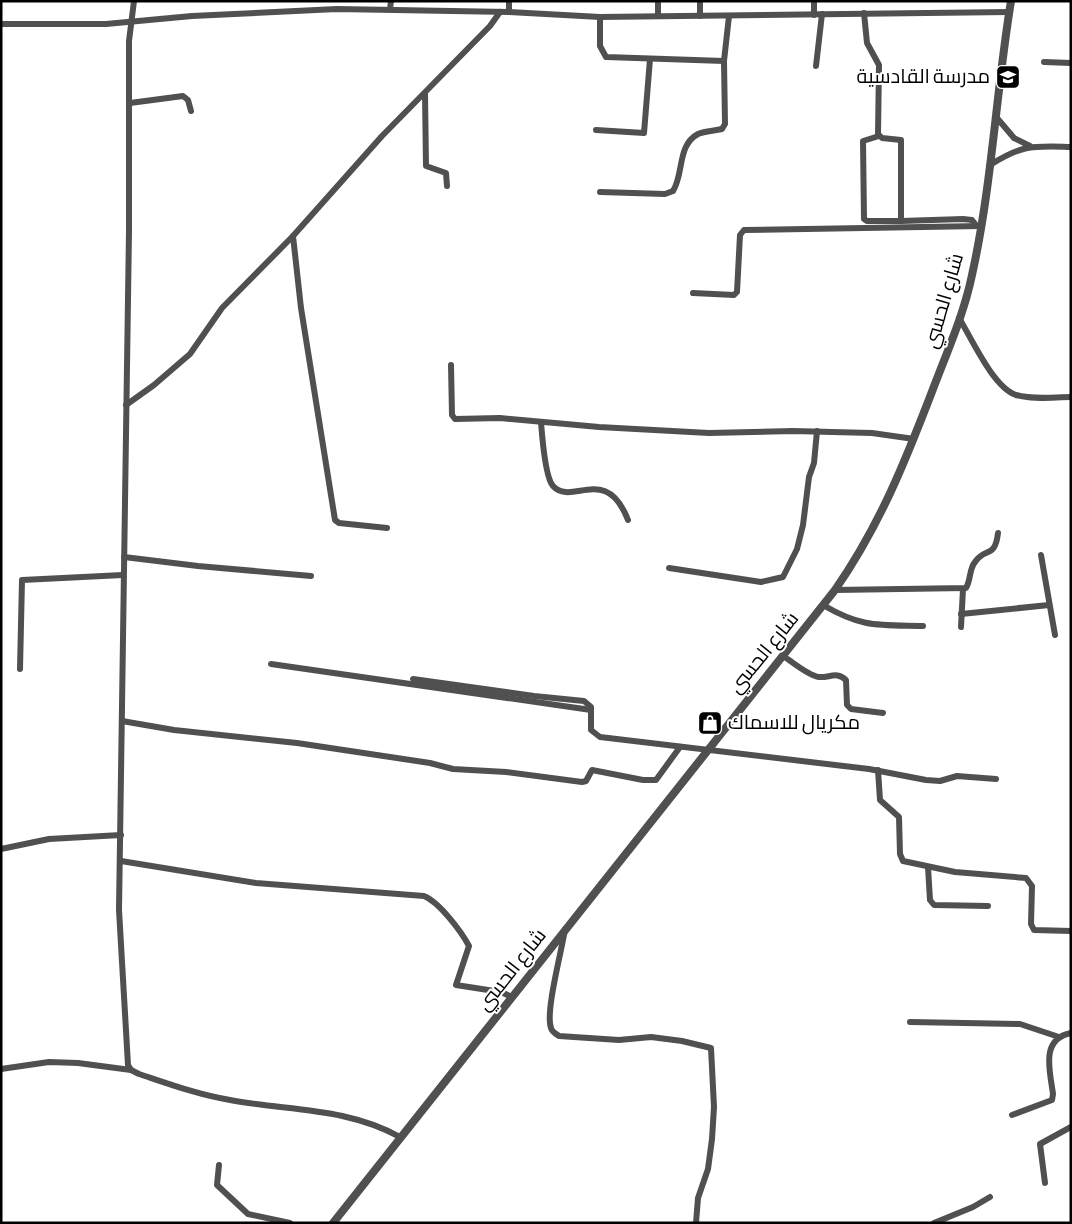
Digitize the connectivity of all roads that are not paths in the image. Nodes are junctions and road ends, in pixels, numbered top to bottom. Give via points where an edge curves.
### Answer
1 (134, 1) edge
2 (391, 1) edge
3 (509, 1) edge
4 (658, 1) edge
5 (700, 1) edge
6 (814, 1) edge
7 (1011, 1) edge
8 (390, 9) junction
9 (500, 12) junction
10 (509, 12) junction
11 (1009, 12) junction
12 (822, 14) junction
13 (864, 14) junction
14 (814, 15) junction
15 (658, 16) junction
16 (700, 16) junction
17 (729, 16) junction
18 (600, 17) junction
19 (131, 21) junction
20 (1, 24) edge
21 (650, 59) junction
22 (724, 61) junction
23 (1044, 62) dead end
24 (1071, 63) edge
25 (816, 66) dead end
26 (425, 94) junction
27 (130, 103) junction
28 (191, 111) dead end
29 (997, 118) junction
30 (596, 130) dead end
31 (879, 136) junction
32 (1030, 146) junction
33 (1071, 147) edge
34 (990, 165) junction
35 (448, 186) dead end
36 (600, 192) dead end
37 (901, 221) junction
38 (880, 224) junction
39 (978, 225) junction
40 (293, 236) junction
41 (693, 293) dead end
42 (959, 318) junction
43 (450, 365) dead end
44 (1071, 397) edge
45 (126, 405) junction
46 (542, 422) junction
47 (817, 431) junction
48 (914, 439) junction
49 (628, 520) dead end
50 (387, 528) dead end
51 (998, 533) dead end
52 (1041, 555) dead end
53 (124, 557) junction
54 (669, 568) dead end
55 (123, 574) junction
56 (311, 576) dead end
57 (962, 589) junction
58 (836, 590) junction
59 (823, 605) junction
60 (1049, 605) junction
61 (961, 614) junction
62 (923, 626) dead end
63 (961, 627) dead end
64 (1055, 635) dead end
65 (783, 656) junction
66 (271, 664) dead end
67 (20, 669) dead end
68 (413, 679) dead end
69 (591, 710) junction
70 (883, 713) dead end
71 (122, 721) junction
72 (680, 747) junction
73 (708, 749) junction
74 (878, 770) junction
75 (996, 779) dead end
76 (121, 835) junction
77 (1, 849) edge
78 (121, 861) junction
79 (928, 867) junction
80 (988, 906) dead end
81 (565, 928) junction
82 (1071, 931) edge
83 (512, 997) junction
84 (910, 1022) dead end
85 (1071, 1032) edge
86 (1059, 1037) junction
87 (1, 1070) edge
88 (131, 1070) junction
89 (1012, 1115) dead end
90 (1071, 1127) edge
91 (400, 1137) junction
92 (219, 1165) dead end
93 (1044, 1183) dead end
94 (990, 1197) dead end
95 (290, 1223) edge
96 (333, 1223) edge
97 (696, 1223) edge
98 (934, 1223) edge

1 - 19 street
2 - 8 street
3 - 10 street
4 - 15 street
5 - 16 street
6 - 14 street
7 - 11 street, شارع الحسي
8 - 9 street
8 - 19 street
9 - 10 street
9 - 26 street
10 - 18 street
11 - 13 street
11 - 29 street, شارع الحسي
12 - 13 street
12 - 14 street
12 - 25 street
13 - 31 street via 867,43 879,65
14 - 17 street
15 - 16 street
15 - 18 street
16 - 17 street
17 - 22 street
18 - 21 street via 600,46 606,57
19 - 20 street
19 - 27 street
21 - 22 street
21 - 30 street via 644,133
22 - 36 street via 725,124 722,128 694,137 684,151 673,191 665,194
23 - 24 street
26 - 35 street via 426,166 446,173
26 - 40 street via 382,136
27 - 28 street via 183,96 188,100
27 - 45 street
29 - 32 street via 1014,138
29 - 34 street, شارع الحسي
31 - 37 street via 901,140
31 - 38 street via 865,138 862,148 864,220
32 - 33 street
32 - 34 street
34 - 39 street, شارع الحسي
37 - 38 street
37 - 39 street via 963,219
38 - 39 street
38 - 41 street via 744,230 740,235 737,292 734,295
39 - 42 street, شارع الحسي via 972,276
40 - 45 street via 222,308 190,354
40 - 50 street via 301,308 335,520
42 - 44 street via 995,378 1007,391 1024,396
42 - 48 street, شارع الحسي
43 - 46 street via 453,417
45 - 53 street
46 - 47 street via 709,433
46 - 49 street via 542,445 551,485 569,491 605,491 622,504
47 - 48 street via 872,433
47 - 54 street via 798,549 782,577 760,582
48 - 58 street, شارع الحسي via 869,539
51 - 57 street via 992,551 975,562 968,585
52 - 60 street
53 - 55 street
53 - 56 street
55 - 67 street via 22,580
55 - 71 street
57 - 58 street
57 - 61 street
58 - 59 street, شارع الحسي
59 - 62 street via 846,619 866,625
59 - 65 street, شارع الحسي
60 - 61 street
60 - 64 street
61 - 63 street
65 - 70 street via 817,677 843,677 846,680 847,705 851,709
65 - 73 street, شارع الحسي
66 - 69 street
68 - 69 street via 584,701 589,703
69 - 72 street via 591,730 600,737
71 - 72 street via 296,743 448,768 582,782 586,782 592,770 652,782
71 - 76 street
72 - 73 street
73 - 74 street
73 - 81 street, شارع الحسي
74 - 75 street via 926,780 940,781 958,776
74 - 79 street via 880,800 899,817 901,859
76 - 77 street via 49,839
76 - 78 street
78 - 83 street via 256,883 424,896 437,902 469,946 456,985 501,992
78 - 88 street via 119,910 126,1048
79 - 80 street via 930,900 934,905
79 - 82 street via 1026,878 1032,886 1031,924 1034,930
81 - 83 street, شارع الحسي
81 - 97 street via 551,1014 550,1027 554,1033 619,1040 682,1040 711,1048 712,1139 708,1169 698,1198
83 - 91 street, شارع الحسي
84 - 86 street via 1020,1024
85 - 86 street
86 - 89 street via 1048,1054 1053,1098
87 - 88 street via 49,1062
88 - 91 street via 232,1101 318,1110 379,1126
90 - 93 street via 1040,1144
91 - 96 street, شارع الحسي
92 - 95 street via 217,1185 248,1214
94 - 98 street

